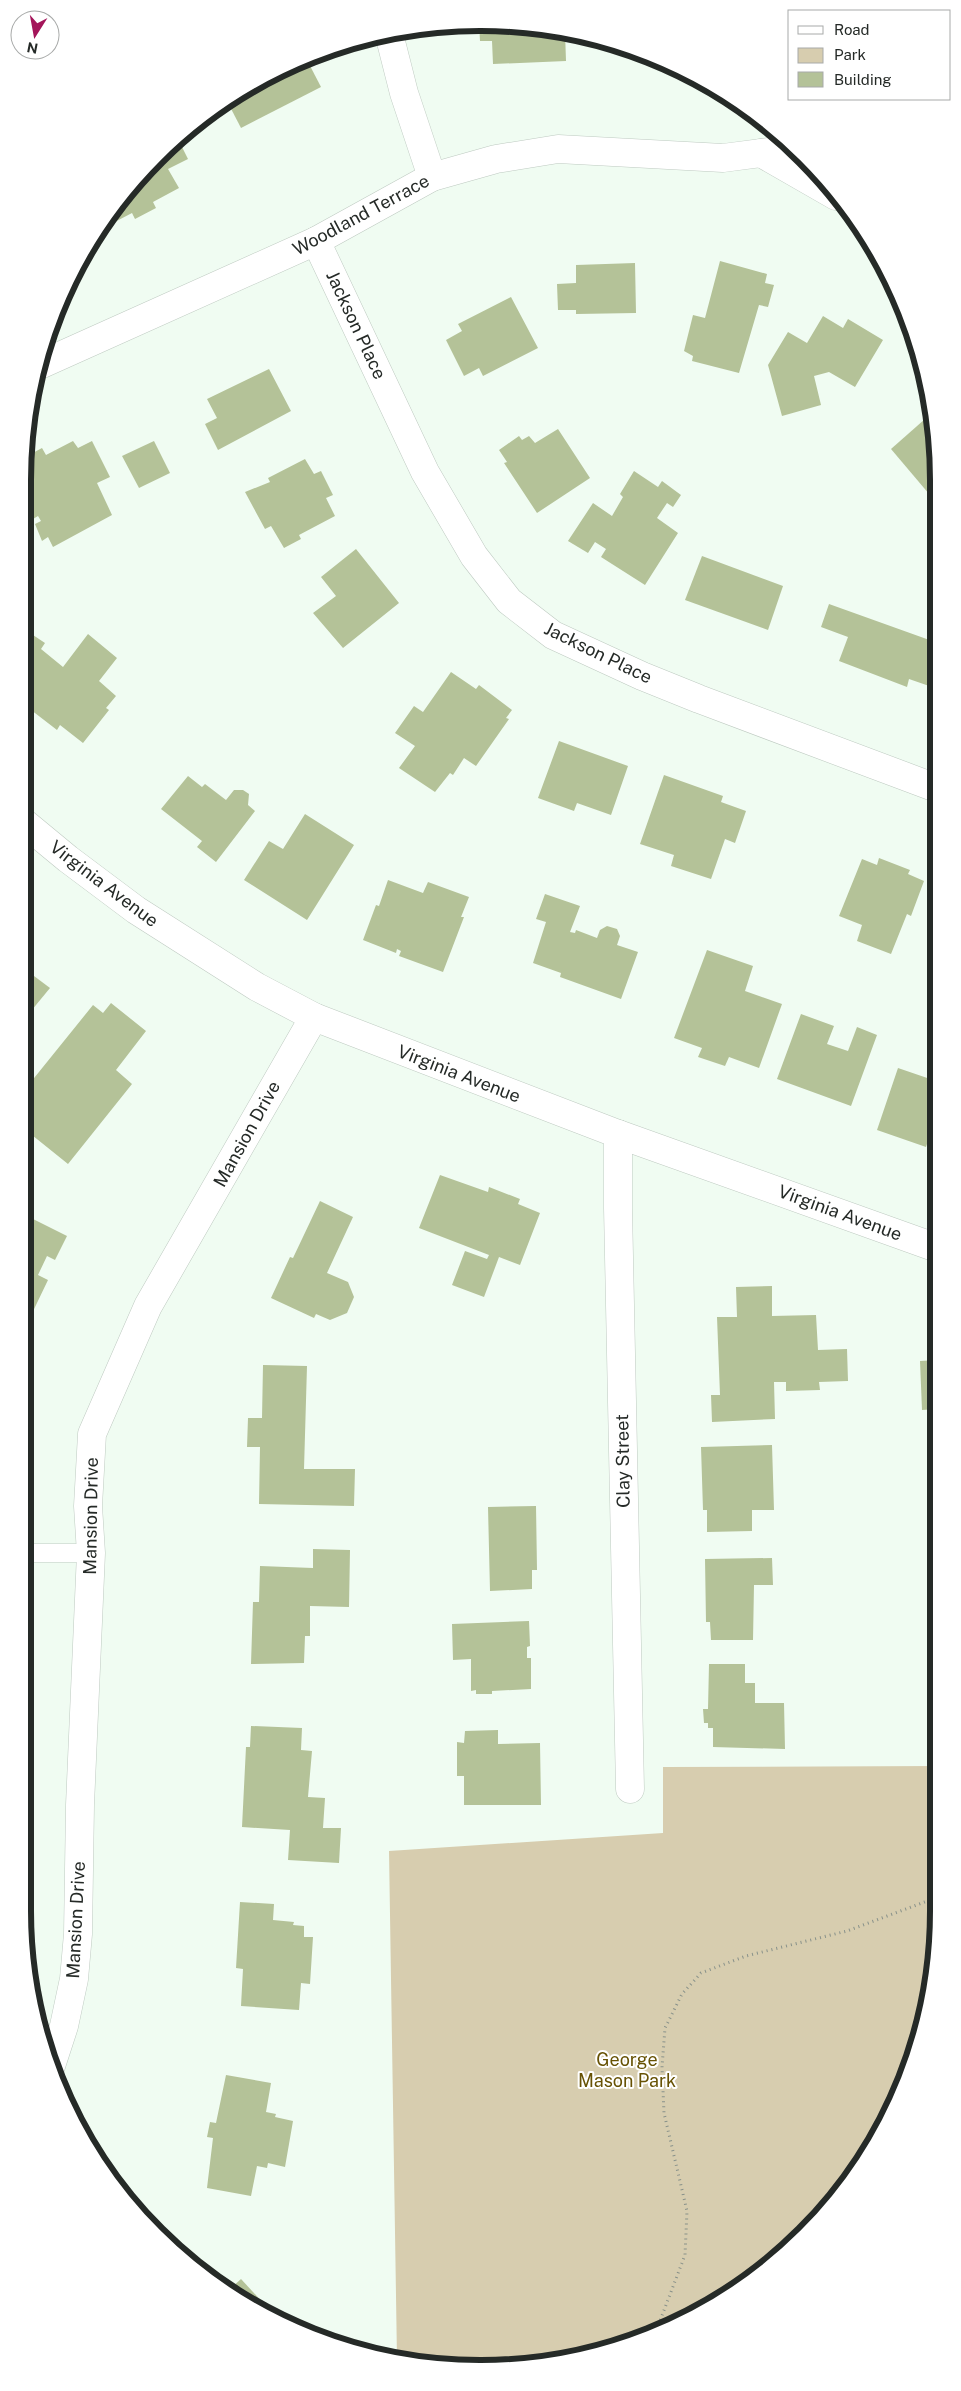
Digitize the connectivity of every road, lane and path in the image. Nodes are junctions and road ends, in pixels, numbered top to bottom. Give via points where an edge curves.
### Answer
1 (391, 41) edge
2 (784, 150) edge
3 (761, 153) junction
4 (432, 177) junction
5 (821, 187) edge
6 (316, 240) junction
7 (48, 361) edge
8 (930, 786) edge
9 (31, 828) edge
10 (314, 1017) junction
11 (618, 1134) junction
12 (930, 1245) edge
13 (31, 1553) edge
14 (91, 1553) junction
15 (630, 1789) dead end
16 (930, 1900) edge
17 (55, 2054) edge
18 (659, 2322) edge

1 - 4 street
2 - 3 street, Woodland Terrace
3 - 4 street, Woodland Terrace via 724,158 558,149 496,159
3 - 5 street
4 - 6 street, Woodland Terrace
6 - 7 street, Woodland Terrace
6 - 8 street, Jackson Place via 425,472 474,556 509,601 553,634 642,676
9 - 10 street, Virginia Avenue via 136,910 257,987
10 - 11 street, Virginia Avenue
10 - 14 street, Mansion Drive via 148,1306 92,1434 88,1506
11 - 12 street, Virginia Avenue
11 - 15 street, Clay Street
13 - 14 lane
14 - 17 street, Mansion Drive via 78,1934 74,1979
16 - 18 path via 847,1931 737,1960 701,1973 682,1994 665,2028 662,2067 664,2113 687,2211 685,2255

